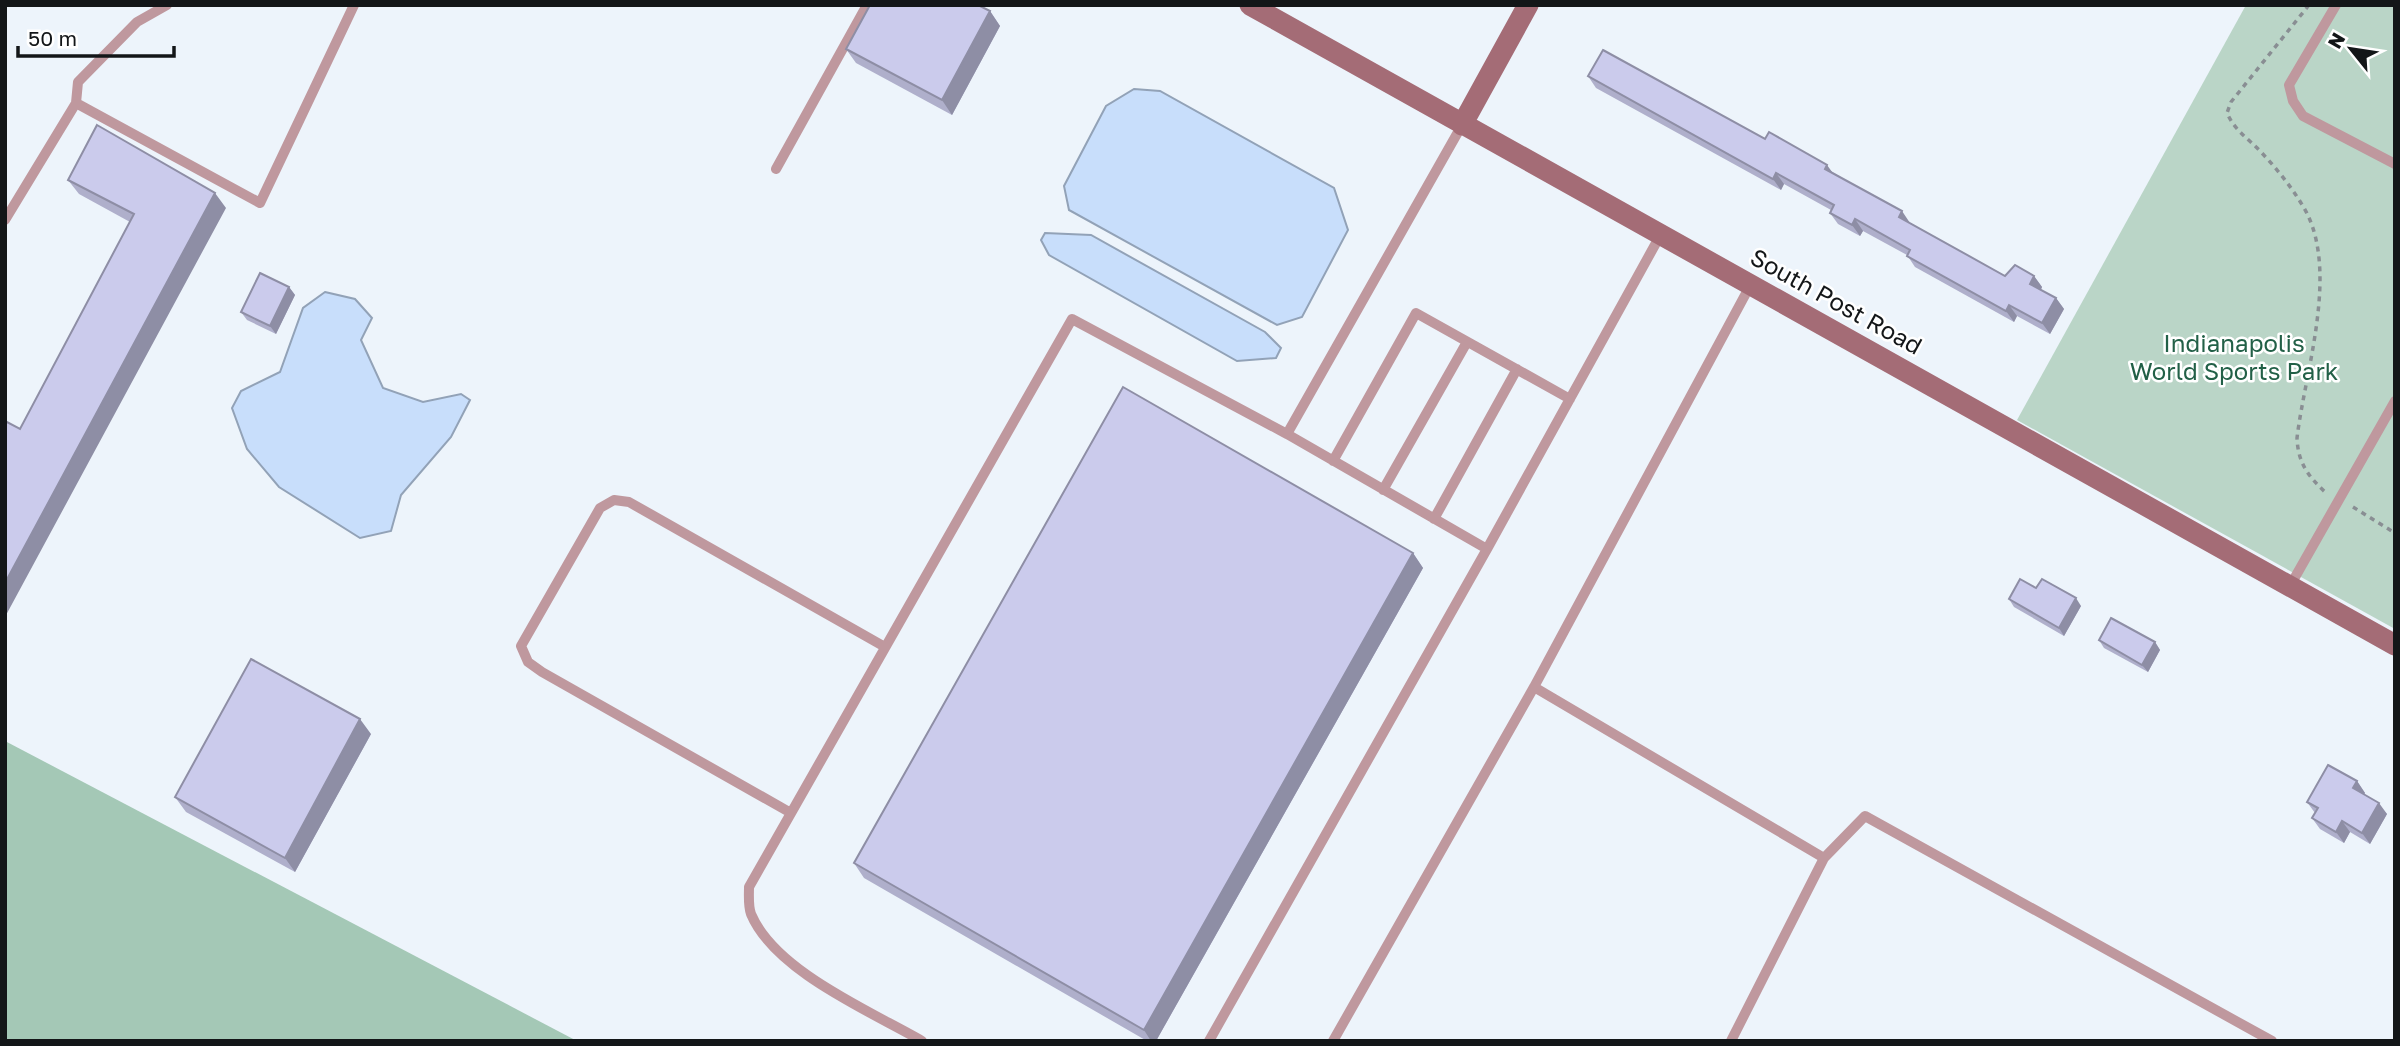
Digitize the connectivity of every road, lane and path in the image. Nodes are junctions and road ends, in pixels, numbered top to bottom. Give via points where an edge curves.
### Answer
1 (167, 5) edge
2 (354, 5) edge
3 (867, 5) edge
4 (1251, 5) edge
5 (1528, 5) edge
6 (2309, 5) edge
7 (2336, 5) edge
8 (76, 103) junction
9 (1462, 125) junction
10 (2395, 164) edge
11 (776, 169) dead end
12 (5, 220) edge
13 (1661, 234) junction
14 (1751, 284) junction
15 (1467, 342) junction
16 (1517, 369) junction
17 (1570, 399) junction
18 (2395, 401) edge
19 (1287, 434) junction
20 (1332, 461) junction
21 (1383, 490) junction
22 (2324, 491) dead end
23 (2345, 503) dead end
24 (1434, 519) junction
25 (2395, 533) edge
26 (1487, 549) junction
27 (2290, 586) junction
28 (2395, 645) edge
29 (885, 647) junction
30 (1534, 687) junction
31 (791, 813) junction
32 (1824, 858) junction
33 (922, 1041) edge
34 (1209, 1041) edge
35 (1333, 1041) edge
36 (1731, 1041) edge
37 (2272, 1041) edge

1 - 8 lane via 137,22 78,82
2 - 8 lane via 260,203
3 - 11 lane
4 - 9 main road, South Post Road
5 - 9 main road
6 - 22 path via 2227,113 2234,129 2292,188 2315,230 2318,307 2297,438 2298,458
7 - 10 lane via 2289,85 2293,101 2303,116
8 - 12 lane
9 - 13 main road, South Post Road
9 - 19 lane
13 - 14 main road, South Post Road
13 - 17 lane
14 - 27 main road, South Post Road
14 - 30 lane
15 - 16 lane
15 - 20 lane via 1416,313
15 - 21 lane
16 - 17 lane
16 - 24 lane
17 - 26 lane
18 - 27 lane
19 - 20 lane
19 - 29 lane via 1072,319
20 - 21 lane
21 - 24 lane
23 - 25 path
24 - 26 lane
26 - 34 lane
27 - 28 main road, South Post Road
29 - 31 lane
29 - 31 lane via 629,502 614,500 600,508 521,646 528,662 541,672
30 - 32 lane
30 - 35 lane
31 - 33 lane via 749,887 750,912 782,953 813,978
32 - 36 lane
32 - 37 lane via 1865,816

